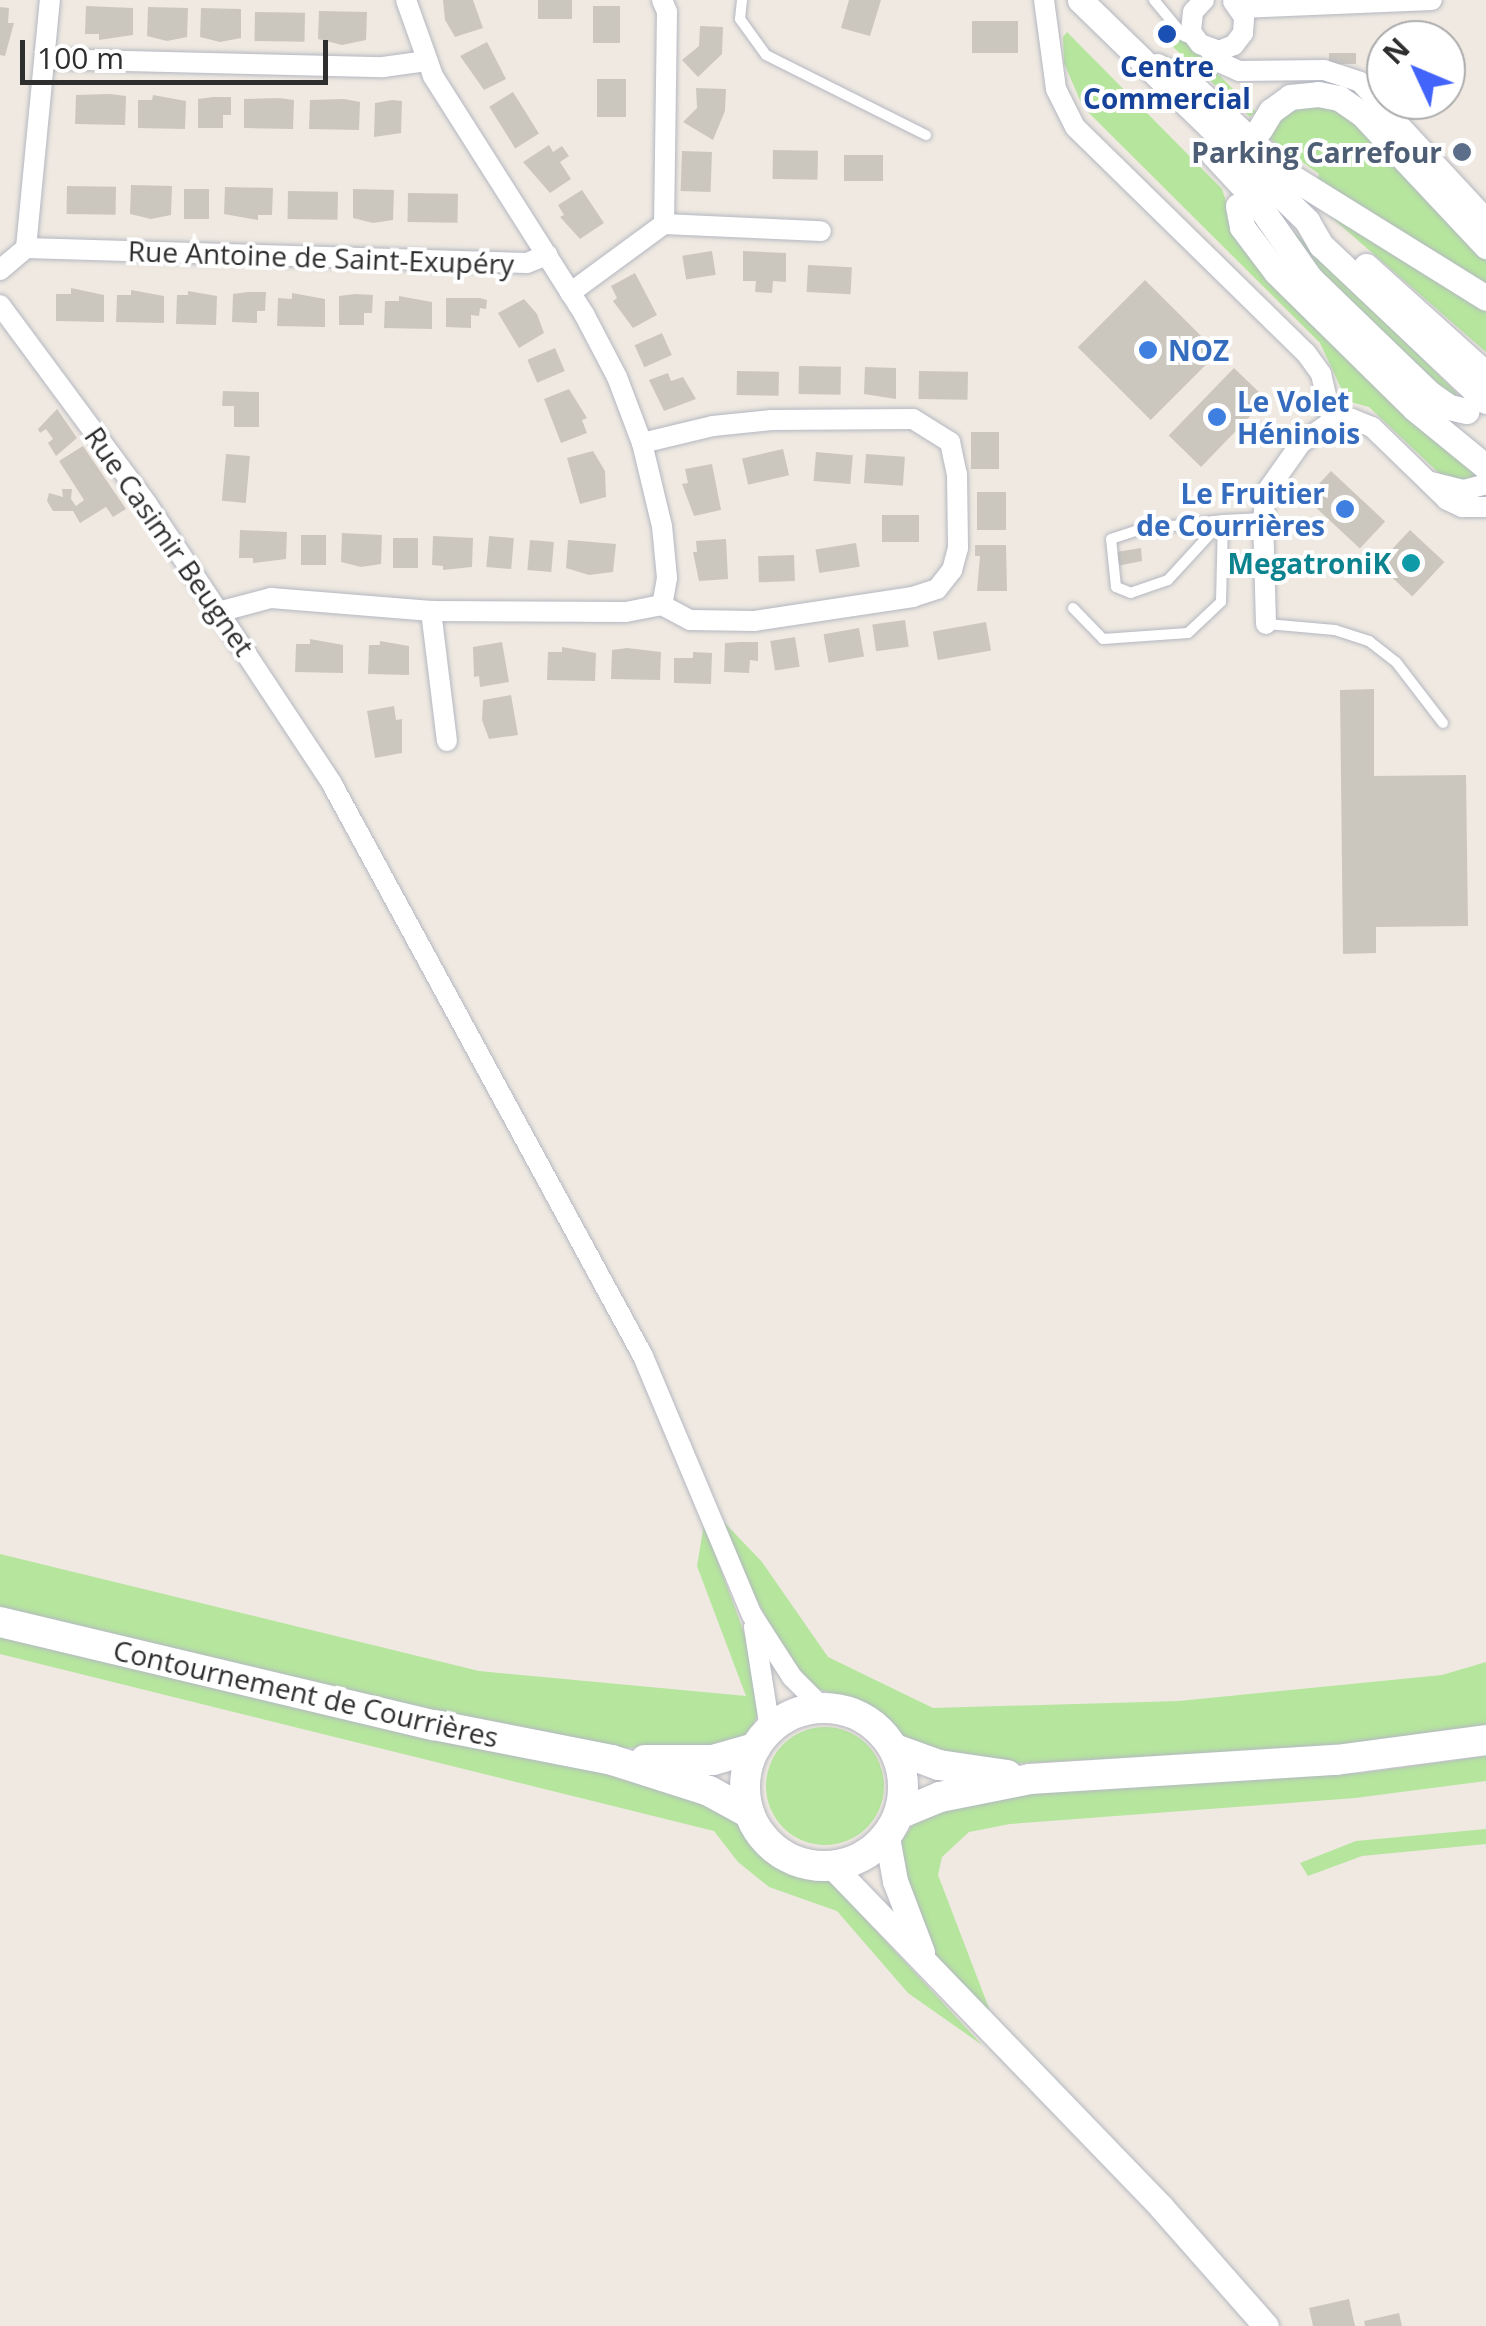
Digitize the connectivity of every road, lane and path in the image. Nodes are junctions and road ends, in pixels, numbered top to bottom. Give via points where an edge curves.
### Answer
1 (50, 0) edge
2 (406, 0) edge
3 (662, 0) edge
4 (742, 0) edge
5 (1044, 0) edge
6 (1080, 0) edge
7 (1154, 0) edge
8 (1432, 0) edge
9 (1196, 2) edge
10 (1236, 4) edge
11 (1202, 45) junction
12 (1132, 54) junction
13 (45, 60) junction
14 (427, 61) junction
15 (1260, 129) dead end
16 (926, 135) dead end
17 (1238, 206) dead end
18 (1486, 218) edge
19 (1306, 222) junction
20 (664, 224) junction
21 (820, 232) dead end
22 (1486, 246) edge
23 (26, 248) junction
24 (547, 255) junction
25 (0, 270) edge
26 (570, 292) junction
27 (1486, 298) edge
28 (0, 304) edge
29 (1486, 374) edge
30 (1477, 406) edge
31 (1332, 421) junction
32 (642, 444) junction
33 (1486, 467) edge
34 (1431, 482) junction
35 (1486, 484) edge
36 (1486, 507) edge
37 (1263, 518) junction
38 (1223, 520) junction
39 (662, 605) junction
40 (1074, 608) dead end
41 (432, 611) junction
42 (222, 612) junction
43 (1266, 624) joint
44 (1443, 723) dead end
45 (447, 741) dead end
46 (752, 1616) junction
47 (0, 1622) edge
48 (822, 1707) junction
49 (762, 1738) junction
50 (1486, 1740) edge
51 (894, 1749) junction
52 (612, 1760) junction
53 (1030, 1778) junction
54 (749, 1813) junction
55 (893, 1825) junction
56 (832, 1866) junction
57 (926, 1962) junction
58 (1266, 2326) edge

1 - 13 street
2 - 14 street
3 - 20 street
4 - 16 lane via 740,19 766,55
5 - 31 street via 1056,88 1075,127 1316,364
6 - 12 street
7 - 11 lane via 1184,36
8 - 10 street
9 - 11 street via 1190,26
10 - 11 street via 1244,22 1241,38 1229,48
11 - 18 street via 1238,71 1324,70 1360,82
12 - 19 street
12 - 27 street via 1189,83 1287,174
12 - 30 street via 1161,104 1254,197 1296,264 1429,393 1449,408
13 - 14 street via 382,67
13 - 23 street
14 - 24 street
15 - 22 street via 1290,97 1339,98 1363,115
17 - 33 street via 1242,228 1276,272 1414,408
19 - 29 street via 1332,236
19 - 30 street
20 - 21 street
20 - 26 street
23 - 24 street, Rue Antoine de Saint-Exupéry via 527,264
23 - 25 street
24 - 26 street, Rue Antoine de Saint-Exupéry
26 - 32 street, Rue Antoine de Saint-Exupéry via 617,377
28 - 42 street, Rue Casimir Beugnet
31 - 34 street via 1372,426
31 - 37 street via 1291,455 1267,491
32 - 39 street, Rue Antoine de Saint-Exupéry via 662,526
32 - 39 street via 772,420 913,419 950,442 957,474 958,548 952,570 936,589 755,621 690,620
34 - 35 street via 1464,490
34 - 36 street via 1454,504
37 - 38 lane
37 - 43 street
38 - 38 lane via 1111,539 1116,587 1131,594 1168,580
38 - 40 lane via 1221,602 1188,633 1103,639
39 - 41 street via 626,612
41 - 42 street via 271,598
41 - 45 street
42 - 46 street, Rue Casimir Beugnet via 332,784 643,1356
43 - 44 lane via 1335,630 1369,642 1396,662
46 - 48 street via 792,1677
46 - 49 street
47 - 52 main road, Contournement de Courrières via 434,1725
48 - 49 main road via 794,1713
48 - 51 main road via 856,1714
49 - 52 main road, Contournement de Courrières via 694,1761
49 - 54 main road via 745,1780
50 - 53 main road via 1336,1760
51 - 53 main road via 939,1765
51 - 55 main road via 904,1781
52 - 54 main road, Contournement de Courrières via 709,1791
53 - 55 main road via 940,1797
54 - 56 main road via 782,1854
55 - 56 main road via 862,1857
55 - 57 street via 895,1881
56 - 57 street
57 - 58 street

